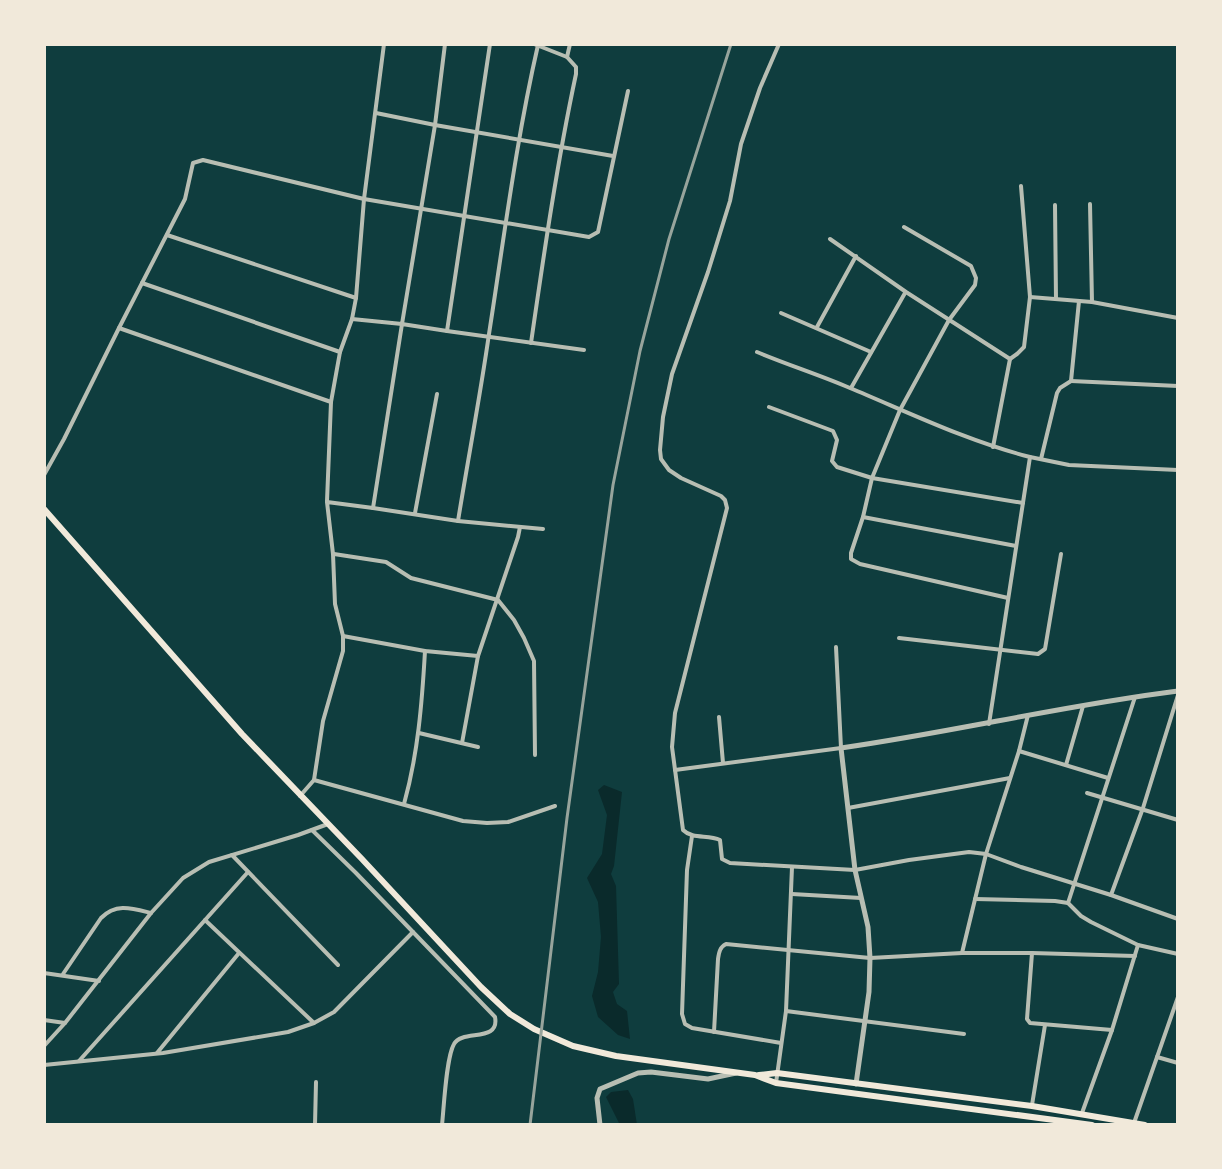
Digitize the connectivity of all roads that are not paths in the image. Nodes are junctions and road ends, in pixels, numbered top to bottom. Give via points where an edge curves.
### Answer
1 (384, 44) edge
2 (445, 44) edge
3 (490, 44) edge
4 (570, 44) edge
5 (779, 44) edge
6 (536, 45) edge
7 (567, 57) junction
8 (628, 91) dead end
9 (376, 113) junction
10 (435, 125) junction
11 (477, 132) junction
12 (520, 139) junction
13 (561, 145) junction
14 (613, 156) junction
15 (1021, 186) dead end
16 (364, 199) junction
17 (1090, 204) dead end
18 (1055, 205) dead end
19 (421, 208) junction
20 (464, 217) junction
21 (505, 223) junction
22 (904, 227) dead end
23 (547, 230) junction
24 (167, 235) junction
25 (830, 239) dead end
26 (856, 256) junction
27 (141, 283) junction
28 (906, 292) junction
29 (1030, 297) junction
30 (356, 298) junction
31 (1056, 299) junction
32 (1079, 301) junction
33 (1092, 302) junction
34 (781, 313) dead end
35 (1178, 318) edge
36 (352, 319) junction
37 (949, 320) junction
38 (402, 324) junction
39 (817, 327) junction
40 (119, 328) junction
41 (447, 331) junction
42 (489, 335) junction
43 (531, 343) junction
44 (584, 350) dead end
45 (340, 352) junction
46 (757, 352) dead end
47 (871, 352) junction
48 (1010, 359) junction
49 (1071, 381) junction
50 (1178, 386) edge
51 (851, 388) junction
52 (437, 394) dead end
53 (331, 402) junction
54 (769, 407) dead end
55 (900, 410) junction
56 (993, 448) junction
57 (1030, 457) junction
58 (1041, 459) junction
59 (1178, 470) edge
60 (44, 475) edge
61 (872, 478) junction
62 (327, 502) junction
63 (1023, 503) junction
64 (373, 508) junction
65 (44, 509) edge
66 (415, 514) junction
67 (863, 517) junction
68 (458, 521) junction
69 (520, 527) junction
70 (543, 529) dead end
71 (1016, 546) junction
72 (333, 554) junction
73 (1061, 554) dead end
74 (1008, 598) junction
75 (498, 600) junction
76 (343, 636) junction
77 (899, 638) dead end
78 (836, 647) dead end
79 (1000, 650) junction
80 (425, 651) junction
81 (478, 656) junction
82 (1178, 693) edge
83 (1135, 697) junction
84 (1083, 705) junction
85 (1028, 715) junction
86 (719, 717) dead end
87 (989, 724) junction
88 (419, 733) junction
89 (462, 743) junction
90 (478, 747) dead end
91 (841, 748) junction
92 (1019, 751) junction
93 (535, 755) dead end
94 (723, 763) junction
95 (1066, 765) junction
96 (675, 770) junction
97 (1010, 778) junction
98 (1108, 778) junction
99 (314, 780) junction
100 (1087, 793) dead end
101 (300, 796) junction
102 (1102, 797) junction
103 (404, 804) junction
104 (555, 806) dead end
105 (848, 808) junction
106 (1143, 808) junction
107 (1178, 820) edge
108 (328, 824) junction
109 (312, 830) junction
110 (692, 836) junction
111 (986, 854) junction
112 (232, 855) junction
113 (792, 866) junction
114 (855, 870) junction
115 (248, 872) junction
116 (1074, 884) junction
117 (977, 890) junction
118 (792, 894) junction
119 (1111, 895) junction
120 (861, 898) junction
121 (975, 899) junction
122 (987, 899) junction
123 (1068, 903) junction
124 (151, 913) junction
125 (1178, 919) edge
126 (205, 920) junction
127 (413, 932) junction
128 (1138, 945) junction
129 (789, 949) junction
130 (239, 953) junction
131 (962, 953) junction
132 (1032, 953) junction
133 (1178, 954) edge
134 (1135, 956) junction
135 (870, 958) junction
136 (338, 965) dead end
137 (44, 973) edge
138 (63, 974) junction
139 (99, 981) junction
140 (1178, 997) edge
141 (786, 1011) junction
142 (44, 1020) edge
143 (865, 1021) junction
144 (65, 1023) junction
145 (314, 1023) junction
146 (1045, 1025) junction
147 (1112, 1030) junction
148 (714, 1032) junction
149 (964, 1034) dead end
150 (781, 1043) junction
151 (44, 1046) edge
152 (156, 1053) junction
153 (1157, 1056) junction
154 (79, 1062) junction
155 (1178, 1063) edge
156 (44, 1065) edge
157 (737, 1073) junction
158 (777, 1073) junction
159 (755, 1075) junction
160 (316, 1082) dead end
161 (776, 1083) junction
162 (856, 1084) junction
163 (1032, 1106) junction
164 (1081, 1114) junction
165 (1134, 1124) edge
166 (315, 1125) edge
167 (442, 1125) edge
168 (597, 1125) edge
169 (1092, 1125) edge
170 (1145, 1125) edge

1 - 9 street
2 - 10 street
3 - 11 street
4 - 7 street
5 - 96 street via 741,144 730,201 672,374 663,417 661,459 681,478 721,496 727,508 675,713
6 - 7 street
6 - 12 street
7 - 13 street via 576,74
8 - 14 street
9 - 10 street
9 - 16 street
10 - 11 street
10 - 19 street
11 - 12 street
11 - 20 street
12 - 13 street
12 - 21 street
13 - 14 street
13 - 23 street
14 - 23 street via 598,232 589,237
15 - 29 street
16 - 19 street
16 - 24 street via 196,161
16 - 30 street
17 - 33 street
18 - 31 street
19 - 20 street
19 - 38 street
20 - 21 street
20 - 41 street
21 - 23 street
21 - 42 street
22 - 37 street via 975,271 975,285
23 - 43 street
24 - 27 street
24 - 30 street
25 - 26 street
26 - 28 street
26 - 39 street
27 - 40 street
27 - 45 street
28 - 37 street
28 - 47 street
29 - 31 street
29 - 48 street via 1024,347
30 - 36 street
31 - 32 street
32 - 33 street
32 - 49 street
33 - 35 street
34 - 39 street
36 - 38 street
36 - 45 street
37 - 48 street
37 - 55 street
38 - 41 street
38 - 64 street
39 - 47 street
40 - 53 street
40 - 60 street
41 - 42 street
42 - 43 street
42 - 68 street
43 - 44 street
45 - 53 street
46 - 51 street
47 - 51 street
48 - 56 street
49 - 50 street
49 - 58 street via 1057,393
51 - 55 street
52 - 66 street
53 - 62 street
54 - 61 street via 833,431 834,465
55 - 56 street
55 - 61 street
56 - 57 street
57 - 58 street
57 - 63 street
58 - 59 street
61 - 63 street
61 - 67 street
62 - 64 street
62 - 72 street
63 - 71 street
64 - 66 street
65 - 101 main road
66 - 68 street
67 - 71 street
67 - 74 street via 851,553 855,562
68 - 69 street
69 - 70 street
69 - 75 street
71 - 74 street
72 - 75 street via 386,562 411,578
72 - 76 street via 335,604
73 - 79 street via 1045,649 1038,654
74 - 79 street
75 - 81 street
75 - 93 street via 534,661
76 - 80 street
76 - 99 street
77 - 79 street
78 - 91 street
79 - 87 street
80 - 81 street
80 - 88 street
81 - 89 street
82 - 83 street
82 - 106 street
83 - 84 street
83 - 98 street
84 - 85 street
84 - 95 street
85 - 87 street
85 - 92 street
86 - 94 street
87 - 91 street
88 - 89 street
88 - 103 street
89 - 90 street
91 - 94 street
91 - 105 street
92 - 95 street
92 - 97 street
94 - 96 street
95 - 98 street
96 - 110 street via 683,830
97 - 105 street
97 - 111 street
98 - 102 street
99 - 101 street
99 - 103 street
100 - 102 street
101 - 108 main road
102 - 106 street
102 - 116 street
103 - 104 street via 487,823 508,822
105 - 114 street
106 - 107 street
106 - 119 street
108 - 109 street
108 - 157 main road via 481,987 534,1029 616,1056
109 - 112 street
109 - 127 street
110 - 113 street via 720,840 726,862
110 - 148 street via 682,1014 692,1028
111 - 114 street via 969,852
111 - 116 street
111 - 117 street
112 - 115 street
112 - 124 street via 183,878
113 - 114 street
113 - 118 street
114 - 120 street
115 - 126 street
115 - 136 street
116 - 119 street
116 - 123 street
117 - 121 street
117 - 122 street
118 - 120 street
118 - 129 street
119 - 125 street
120 - 135 street
121 - 122 street
121 - 131 street
122 - 123 street
123 - 128 street via 1081,916
124 - 138 street via 123,906 108,911
124 - 139 street
126 - 130 street
126 - 154 street
127 - 145 street via 334,1012
127 - 167 street via 496,1022 488,1032 454,1042
128 - 133 street
128 - 134 street
129 - 135 street
129 - 141 street
129 - 148 street via 722,945
130 - 145 street
130 - 152 street
131 - 132 street
131 - 135 street
132 - 134 street
132 - 146 street via 1027,1019
134 - 147 street
135 - 143 street
137 - 138 street
138 - 139 street
139 - 144 street
140 - 153 street
141 - 143 street
141 - 150 street
142 - 144 street
143 - 149 street
143 - 162 street
144 - 151 street
145 - 152 street
146 - 147 street
146 - 163 street
147 - 164 street
148 - 150 street
150 - 158 street
152 - 154 street
153 - 155 street
153 - 165 street
154 - 156 street
157 - 159 main road
157 - 168 street via 708,1079 638,1073 600,1089
158 - 159 main road
158 - 161 street
158 - 162 main road
159 - 161 main road
160 - 166 street
161 - 169 main road
162 - 163 main road
163 - 164 main road
164 - 165 main road
165 - 170 main road

